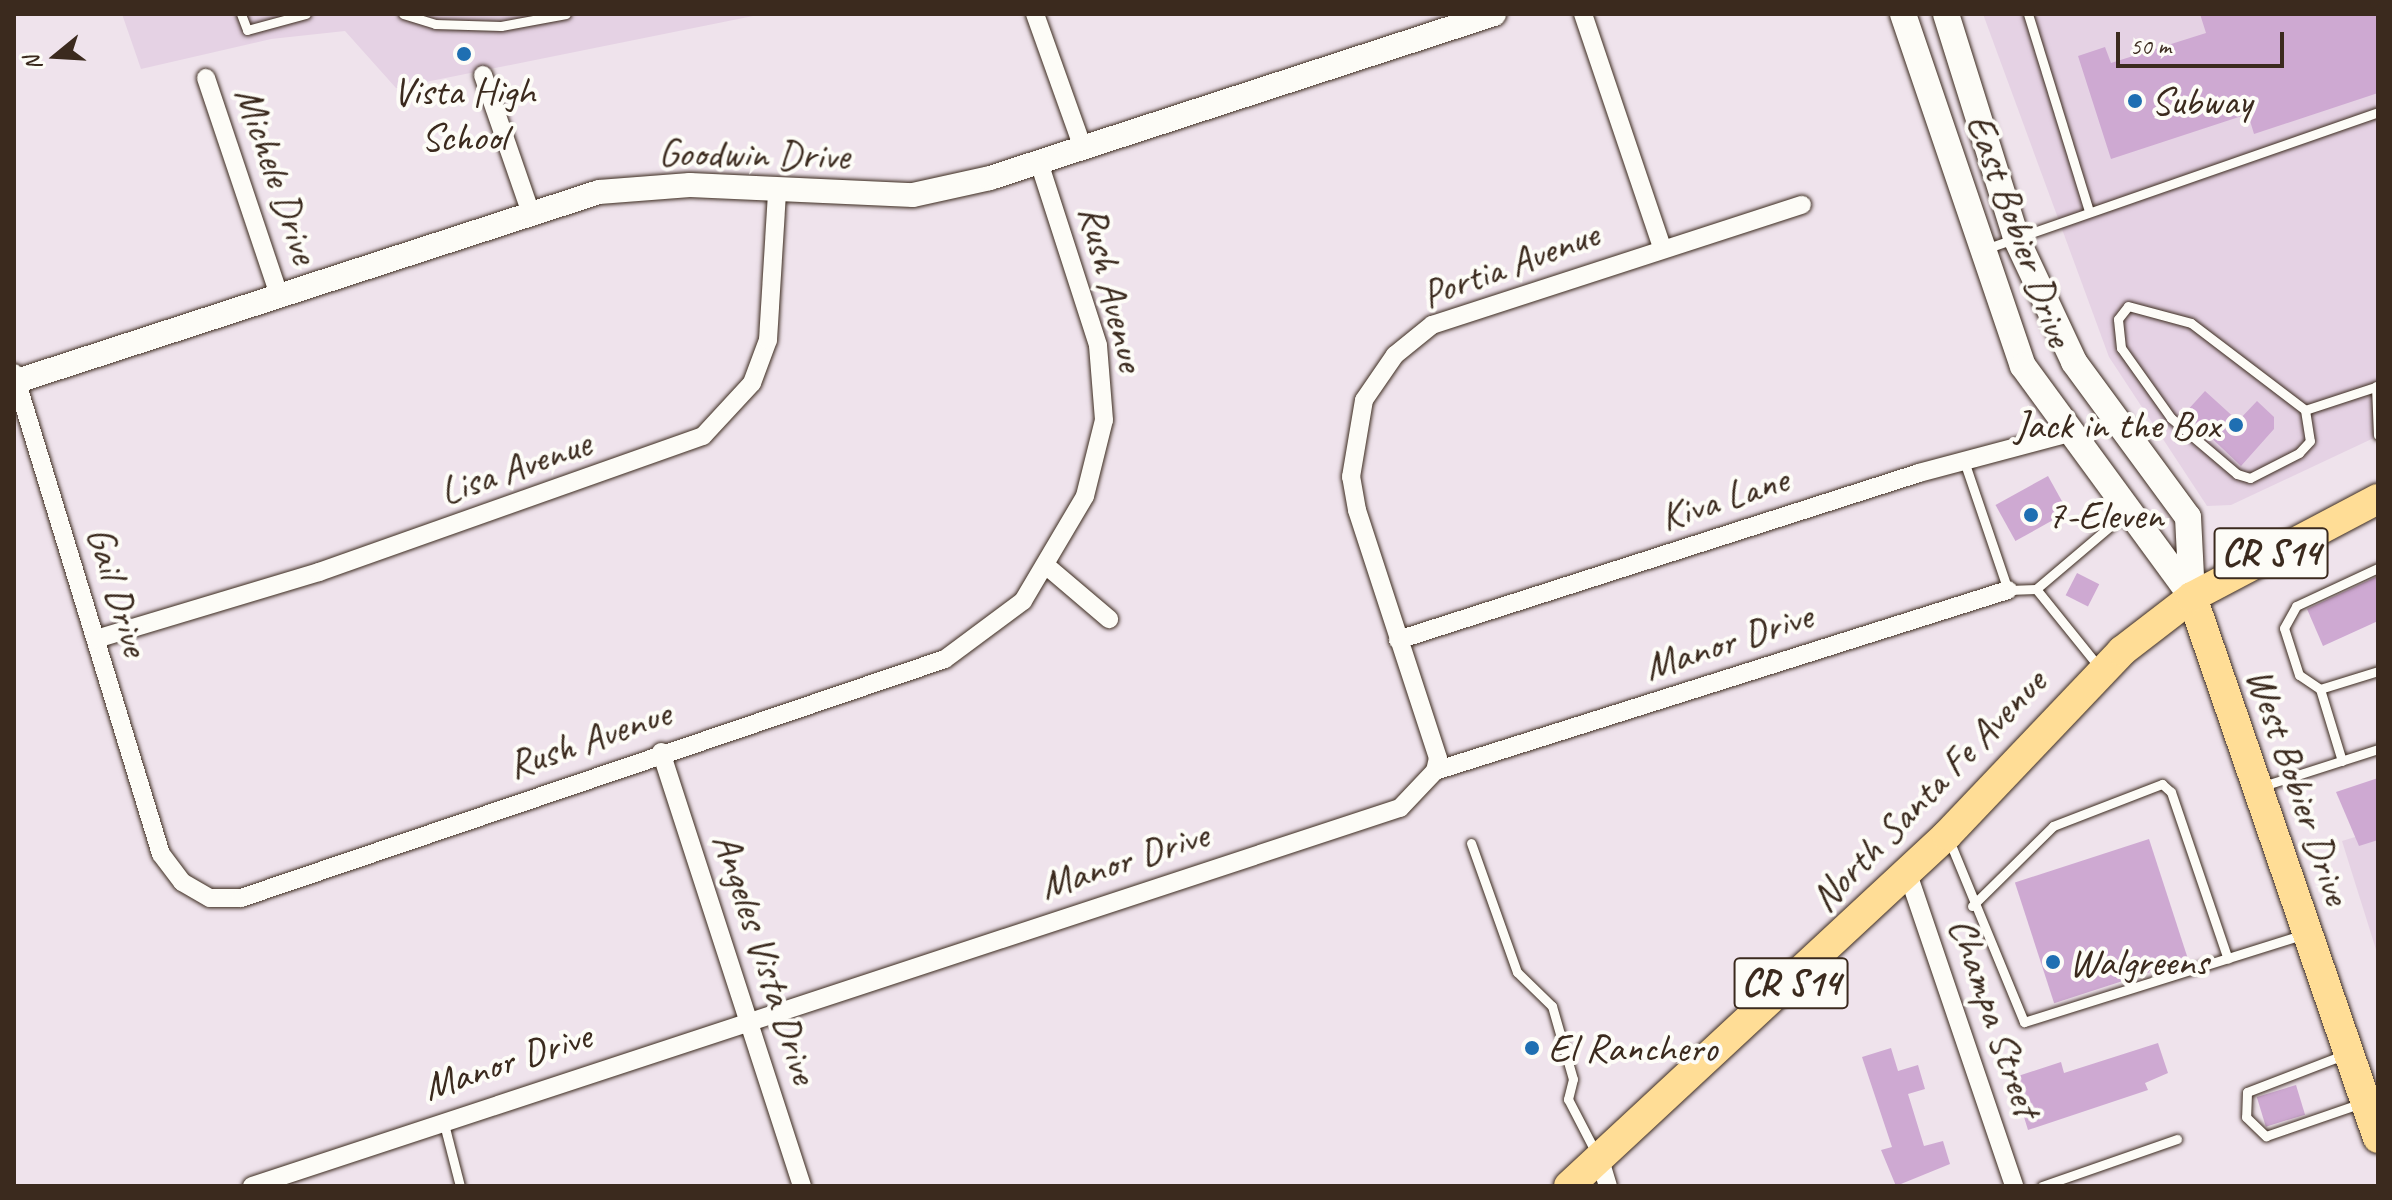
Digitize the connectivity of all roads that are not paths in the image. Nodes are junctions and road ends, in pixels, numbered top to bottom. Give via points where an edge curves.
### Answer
1 (241, 14) edge
2 (306, 14) edge
3 (403, 14) edge
4 (566, 14) edge
5 (1035, 14) edge
6 (1494, 14) edge
7 (1583, 14) edge
8 (1903, 14) edge
9 (1946, 14) edge
10 (2028, 14) edge
11 (483, 75) dead end
12 (206, 78) dead end
13 (2378, 112) edge
14 (1083, 148) junction
15 (1039, 162) junction
16 (777, 194) junction
17 (1802, 205) dead end
18 (2088, 208) junction
19 (531, 214) junction
20 (2016, 238) junction
21 (1662, 248) junction
22 (1982, 250) junction
23 (279, 295) junction
24 (15, 379) edge
25 (2377, 387) edge
26 (2305, 410) junction
27 (2073, 432) junction
28 (2378, 435) edge
29 (1964, 461) junction
30 (2378, 499) edge
31 (2128, 511) junction
32 (1049, 568) junction
33 (2378, 568) edge
34 (2036, 589) junction
35 (2008, 590) junction
36 (2192, 597) junction
37 (1109, 619) dead end
38 (96, 639) junction
39 (1398, 640) junction
40 (2101, 671) junction
41 (2378, 671) edge
42 (2320, 689) junction
43 (2378, 749) edge
44 (661, 752) junction
45 (2342, 761) junction
46 (1435, 771) junction
47 (2260, 787) junction
48 (154, 831) joint
49 (1947, 835) junction
50 (1471, 843) dead end
51 (1907, 871) junction
52 (1972, 906) junction
53 (2309, 933) junction
54 (2228, 959) junction
55 (748, 1019) junction
56 (2349, 1052) junction
57 (2366, 1102) junction
58 (443, 1120) junction
59 (2378, 1138) edge
60 (2177, 1139) dead end
61 (1604, 1173) edge
62 (252, 1186) edge
63 (460, 1186) edge
64 (802, 1186) edge
65 (1569, 1186) edge
66 (2014, 1186) edge
67 (2042, 1186) edge

1 - 2 lane via 247,30
3 - 4 lane via 459,25
5 - 14 street
6 - 14 street, Goodwin Drive
7 - 21 street
8 - 22 main road, East Bobier Drive
9 - 20 main road, East Bobier Drive
10 - 18 lane
11 - 19 street
12 - 23 street, Michele Drive
13 - 18 lane
14 - 15 street, Goodwin Drive
15 - 16 street, Goodwin Drive via 913,195
15 - 32 street, Rush Avenue via 1098,345 1104,420 1085,496
16 - 19 street, Goodwin Drive via 690,185 599,192
16 - 38 street, Lisa Avenue via 768,340 752,383 703,436 319,572
17 - 21 street, Portia Avenue
18 - 20 lane
19 - 23 street, Goodwin Drive
20 - 22 lane
20 - 36 main road, East Bobier Drive via 2074,362 2188,517
21 - 39 street, Portia Avenue via 1432,325 1395,355 1364,400 1351,477
22 - 27 main road, East Bobier Drive via 2023,366
23 - 24 street, Goodwin Drive
24 - 38 street, Gail Drive
25 - 26 lane
25 - 28 lane
26 - 26 lane via 2191,323 2128,306 2118,319 2121,348 2171,418 2237,474 2250,478 2299,453 2310,441
27 - 29 street, Kiva Lane
27 - 31 main road, East Bobier Drive
29 - 35 lane
29 - 39 street, Kiva Lane
30 - 36 main road, North Santa Fe Avenue / CR S14
31 - 34 lane
31 - 36 main road, East Bobier Drive
32 - 37 street
32 - 44 street, Rush Avenue via 1023,601 945,659
33 - 42 lane via 2304,601 2289,616 2286,639 2299,675
34 - 35 lane
34 - 40 lane
35 - 46 street, Manor Drive
36 - 40 main road, North Santa Fe Avenue / CR S14
36 - 47 main road, West Bobier Drive
38 - 48 street, Gail Drive
39 - 46 street, Portia Avenue via 1438,758
40 - 49 main road, North Santa Fe Avenue / CR S14
41 - 42 lane
42 - 45 lane
43 - 45 lane
44 - 48 street, Rush Avenue via 241,898 210,898 182,882
44 - 55 street, Angeles Vista Drive
45 - 47 lane
46 - 55 street, Manor Drive via 1400,808
47 - 53 main road, West Bobier Drive
49 - 51 main road, North Santa Fe Avenue / CR S14
49 - 52 lane
50 - 61 lane via 1517,972 1552,1006 1573,1079 1568,1099
51 - 61 main road, North Santa Fe Avenue / CR S14
51 - 66 street, Champa Street
52 - 54 lane via 2024,1022
52 - 54 lane via 2053,826 2162,784 2171,792
53 - 54 lane
53 - 56 main road, West Bobier Drive
55 - 58 street, Manor Drive
55 - 64 street, Angeles Vista Drive
56 - 57 main road, West Bobier Drive
56 - 57 lane via 2247,1092 2246,1117 2266,1136
57 - 59 main road, West Bobier Drive
58 - 62 street, Manor Drive
58 - 63 lane
60 - 67 lane
61 - 65 main road, North Santa Fe Avenue / CR S14

